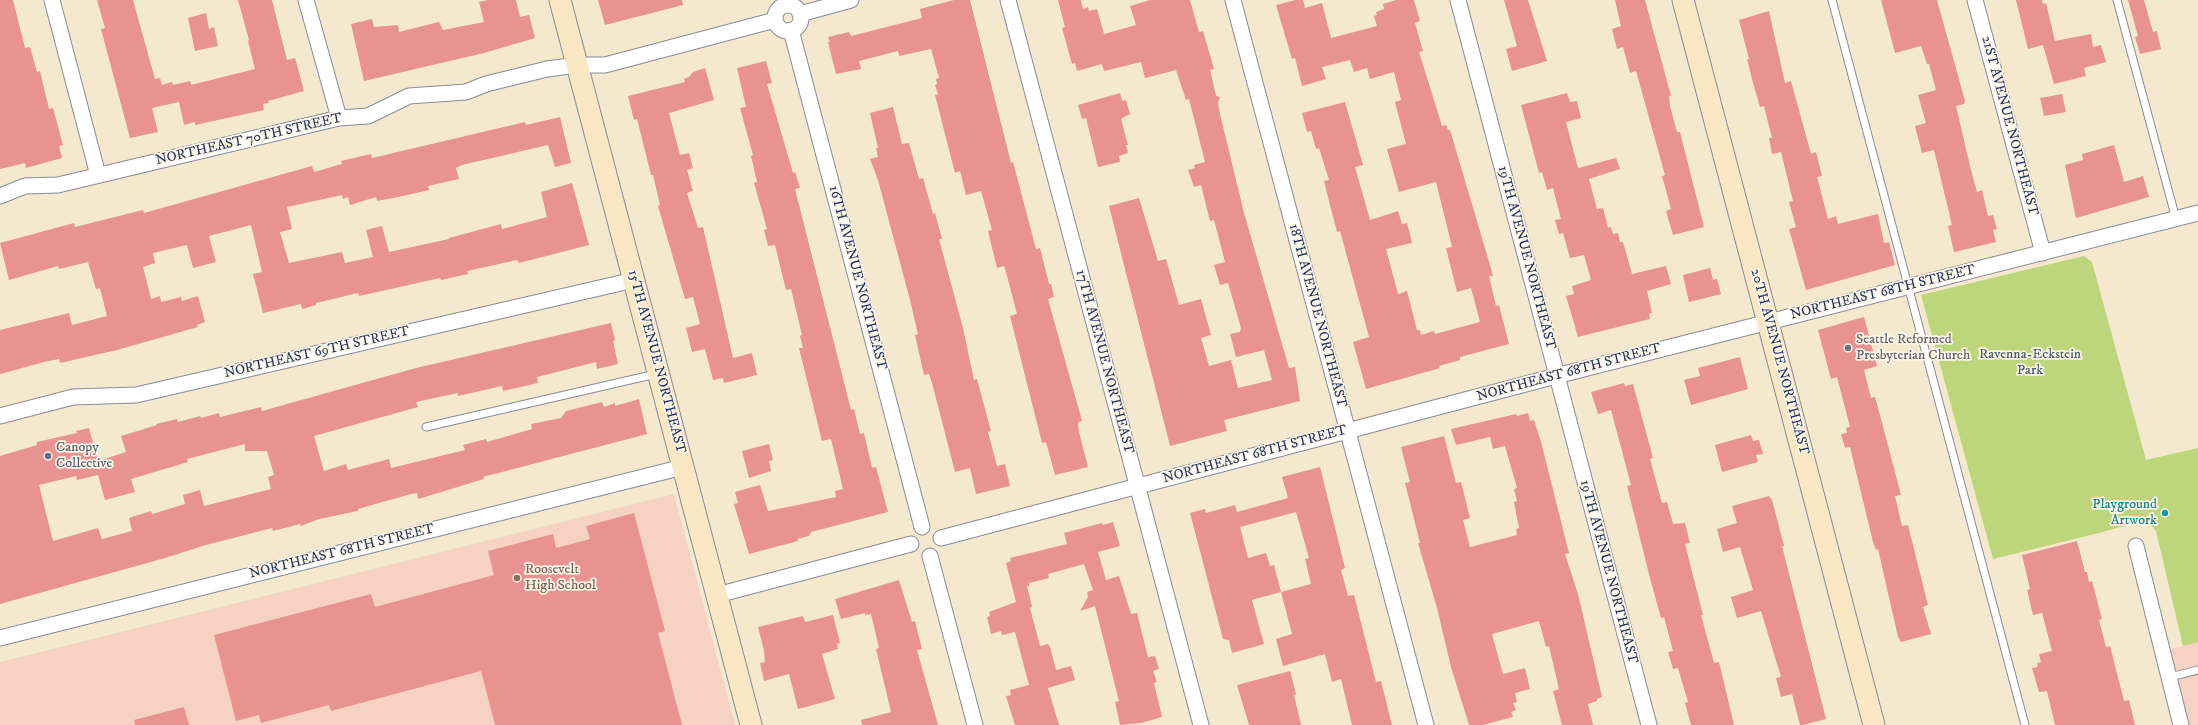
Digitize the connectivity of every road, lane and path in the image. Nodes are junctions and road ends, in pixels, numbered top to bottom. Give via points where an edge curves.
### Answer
1 (52, 0) edge
2 (306, 0) edge
3 (560, 0) edge
4 (851, 0) edge
5 (1008, 0) edge
6 (1232, 0) edge
7 (1458, 0) edge
8 (1683, 0) edge
9 (1832, 0) edge
10 (1975, 0) edge
11 (2117, 0) edge
12 (785, 2) edge
13 (800, 14) junction
14 (775, 20) junction
15 (791, 30) junction
16 (577, 65) junction
17 (339, 118) junction
18 (98, 176) junction
19 (0, 196) edge
20 (2198, 213) edge
21 (2176, 219) junction
22 (2043, 252) junction
23 (634, 280) junction
24 (1908, 287) junction
25 (1768, 322) junction
26 (659, 374) junction
27 (1556, 376) junction
28 (0, 416) edge
29 (426, 428) dead end
30 (1348, 431) junction
31 (683, 467) junction
32 (1137, 486) junction
33 (922, 527) junction
34 (940, 538) junction
35 (911, 544) junction
36 (2136, 546) dead end
37 (930, 556) junction
38 (717, 595) junction
39 (0, 638) edge
40 (2198, 670) edge
41 (2170, 677) junction
42 (752, 725) edge
43 (975, 725) edge
44 (1201, 725) edge
45 (1426, 725) edge
46 (1649, 725) edge
47 (1874, 725) edge
48 (2025, 725) edge
49 (2181, 725) edge

1 - 18 street
2 - 17 street
3 - 16 main road, 15TH AVENUE NORTHEAST
4 - 13 street
5 - 32 street, 17TH AVENUE NORTHEAST
6 - 30 street, 18TH AVENUE NORTHEAST
7 - 27 street, 19TH AVENUE NORTHEAST
8 - 25 main road, 20TH AVENUE NORTHEAST
9 - 24 lane
10 - 22 street, 21ST AVENUE NORTHEAST
11 - 21 lane
12 - 13 street via 793,5
12 - 14 street via 777,11
13 - 15 street via 799,24
14 - 15 street via 781,29
14 - 16 street, NORTHEAST 70TH STREET via 604,65
15 - 33 street, 16TH AVENUE NORTHEAST
16 - 17 street, NORTHEAST 70TH STREET via 542,70 486,84 466,92 409,96 368,116
16 - 23 main road, 15TH AVENUE NORTHEAST
17 - 18 street, NORTHEAST 70TH STREET
18 - 19 street, NORTHEAST 70TH STREET via 58,185 25,186
20 - 21 street, NORTHEAST 68TH STREET
21 - 22 street, NORTHEAST 68TH STREET
22 - 24 street, NORTHEAST 68TH STREET
23 - 26 main road, 15TH AVENUE NORTHEAST
23 - 28 street, NORTHEAST 69TH STREET via 136,395 74,397
24 - 25 street, NORTHEAST 68TH STREET
24 - 48 lane
25 - 27 street, NORTHEAST 68TH STREET
25 - 47 main road, 20TH AVENUE NORTHEAST
26 - 29 lane
26 - 31 main road, 15TH AVENUE NORTHEAST
27 - 30 street, NORTHEAST 68TH STREET
27 - 46 street, 19TH AVENUE NORTHEAST
30 - 32 street, NORTHEAST 68TH STREET
30 - 45 street, 18TH AVENUE NORTHEAST
31 - 38 main road, 15TH AVENUE NORTHEAST
31 - 39 street, NORTHEAST 68TH STREET
32 - 34 street, NORTHEAST 68TH STREET
32 - 44 street, 17TH AVENUE NORTHEAST
33 - 34 street via 933,528
33 - 35 street via 914,532
34 - 37 street via 938,550
35 - 37 street via 917,553
35 - 38 street
36 - 41 street
37 - 43 street
38 - 42 main road, 15TH AVENUE NORTHEAST
40 - 41 lane
41 - 49 street

